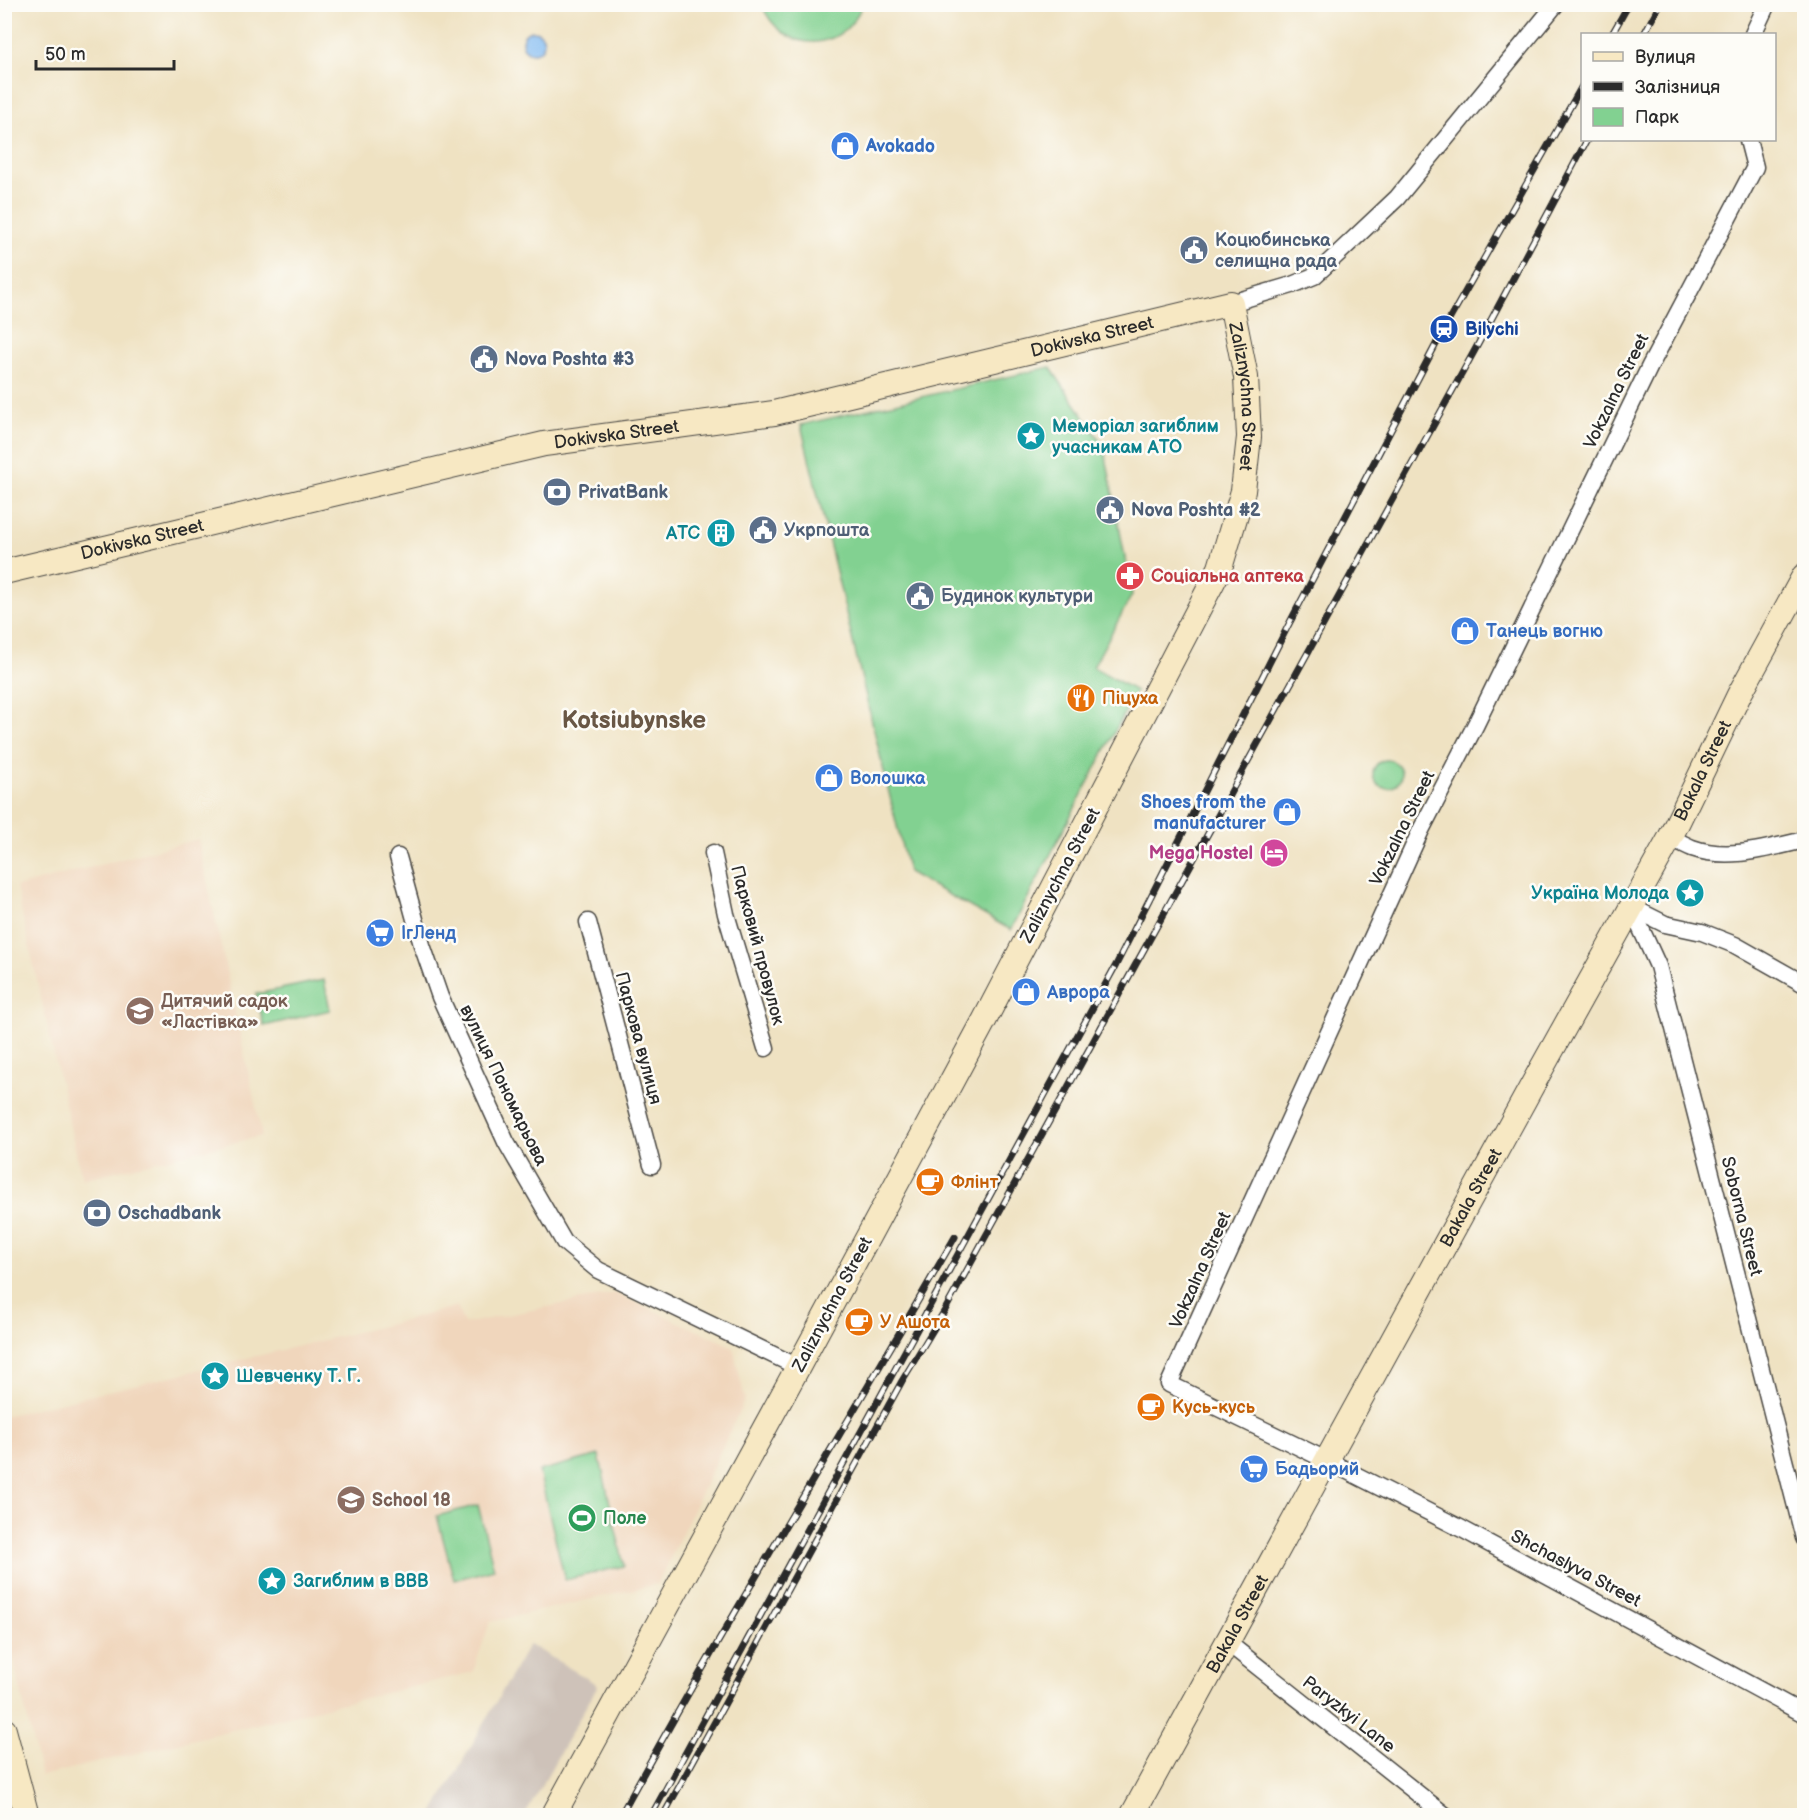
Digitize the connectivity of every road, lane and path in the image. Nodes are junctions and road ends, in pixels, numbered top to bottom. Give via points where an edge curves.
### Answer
1 (1556, 4) edge
2 (1767, 4) edge
3 (1753, 33) edge
4 (1748, 141) edge
5 (1230, 303) junction
6 (4, 572) edge
7 (1804, 576) edge
8 (1670, 838) junction
9 (1804, 840) edge
10 (713, 853) dead end
11 (398, 857) dead end
12 (1631, 907) junction
13 (588, 922) dead end
14 (1804, 984) edge
15 (765, 1048) dead end
16 (652, 1165) dead end
17 (798, 1367) junction
18 (1326, 1460) junction
19 (1804, 1538) edge
20 (1228, 1643) junction
21 (1804, 1714) edge
22 (5, 1734) edge
23 (27, 1815) edge
24 (553, 1815) edge
25 (1132, 1815) edge
26 (1446, 1815) edge

1 - 5 street, Zaliznychna Street via 1397,198 1325,266 1314,276 1292,285
2 - 3 street
4 - 18 street, Vokzalna Street via 1755,167 1650,366 1421,831 1169,1384
5 - 6 street, Dokivska Street via 774,413 544,444
5 - 17 street, Zaliznychna Street via 1246,377 1249,437 1242,491 1220,568
7 - 8 street, Bakala Street via 1739,695
8 - 9 street via 1693,849 1736,854
8 - 12 street, Bakala Street
10 - 15 street, Парковий провулок via 726,914
11 - 17 street, вулиця Пономарьова via 440,997 506,1142 564,1242 598,1270
12 - 14 street via 1665,924 1735,945
12 - 18 street, Bakala Street
12 - 19 street, Soborna Street via 1658,966
13 - 16 street, Паркова вулиця
17 - 24 street, Zaliznychna Street
18 - 20 street, Bakala Street
18 - 21 street, Shchaslyva Street
20 - 25 street, Bakala Street
20 - 26 street, Paryzkyi Lane
22 - 23 street

